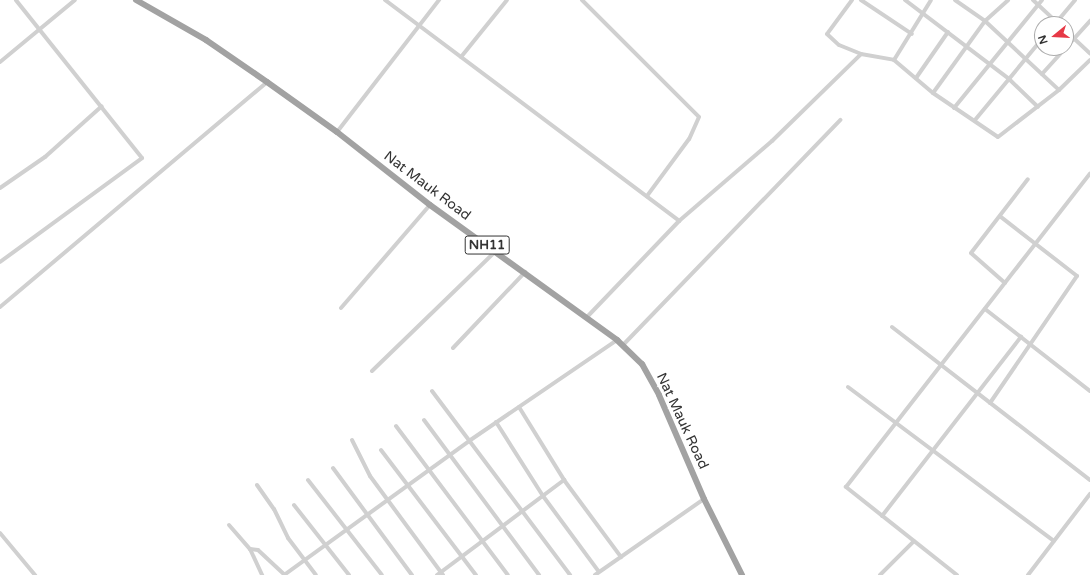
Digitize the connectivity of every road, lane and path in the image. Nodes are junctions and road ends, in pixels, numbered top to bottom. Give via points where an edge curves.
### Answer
1 (16, 0) edge
2 (75, 0) edge
3 (136, 0) edge
4 (385, 0) edge
5 (439, 0) edge
6 (507, 0) edge
7 (582, 0) edge
8 (852, 0) edge
9 (861, 0) edge
10 (904, 0) edge
11 (931, 0) edge
12 (955, 0) edge
13 (1008, 0) edge
14 (1033, 0) edge
15 (1042, 0) edge
16 (1075, 0) edge
17 (1038, 5) junction
18 (924, 13) junction
19 (1050, 16) edge
20 (1062, 16) edge
21 (985, 21) junction
22 (1090, 21) edge
23 (419, 25) junction
24 (39, 29) junction
25 (948, 32) junction
26 (912, 34) junction
27 (1075, 39) junction
28 (1007, 42) junction
29 (968, 48) junction
30 (1034, 48) edge
31 (1090, 53) edge
32 (861, 54) junction
33 (461, 57) junction
34 (1025, 59) junction
35 (894, 60) junction
36 (1090, 60) edge
37 (0, 62) edge
38 (989, 64) junction
39 (1042, 74) junction
40 (916, 78) junction
41 (1009, 79) junction
42 (267, 82) junction
43 (1058, 90) junction
44 (933, 93) junction
45 (102, 106) junction
46 (1038, 107) junction
47 (954, 108) junction
48 (840, 120) dead end
49 (975, 120) junction
50 (337, 132) junction
51 (1090, 174) edge
52 (1028, 178) dead end
53 (0, 188) edge
54 (647, 196) junction
55 (430, 205) junction
56 (1001, 217) junction
57 (679, 220) junction
58 (1035, 244) junction
59 (496, 252) junction
60 (0, 262) edge
61 (525, 272) junction
62 (1005, 283) junction
63 (0, 307) edge
64 (341, 308) dead end
65 (985, 309) junction
66 (587, 316) junction
67 (892, 327) dead end
68 (1021, 337) junction
69 (617, 340) junction
70 (1031, 344) junction
71 (623, 346) junction
72 (453, 348) dead end
73 (942, 365) junction
74 (372, 371) dead end
75 (848, 387) dead end
76 (432, 391) dead end
77 (1090, 391) edge
78 (977, 393) junction
79 (990, 403) junction
80 (519, 406) junction
81 (424, 420) dead end
82 (496, 422) junction
83 (896, 424) junction
84 (396, 426) dead end
85 (352, 440) dead end
86 (468, 441) junction
87 (381, 450) dead end
88 (932, 451) junction
89 (450, 454) junction
90 (333, 468) dead end
91 (429, 470) junction
92 (308, 480) dead end
93 (564, 480) junction
94 (1090, 480) edge
95 (256, 485) dead end
96 (407, 485) junction
97 (1090, 494) edge
98 (543, 496) junction
99 (704, 499) junction
100 (386, 501) junction
101 (294, 505) dead end
102 (522, 512) junction
103 (366, 516) junction
104 (882, 516) junction
105 (229, 525) dead end
106 (502, 527) junction
107 (346, 530) junction
108 (0, 533) edge
109 (914, 541) junction
110 (1054, 541) junction
111 (482, 542) junction
112 (325, 545) junction
113 (250, 549) junction
114 (462, 557) junction
115 (621, 557) junction
116 (305, 560) junction
117 (441, 574) edge
118 (597, 574) edge
119 (35, 575) edge
120 (262, 575) edge
121 (285, 575) edge
122 (316, 575) edge
123 (349, 575) edge
124 (382, 575) edge
125 (412, 575) edge
126 (476, 575) edge
127 (508, 575) edge
128 (539, 575) edge
129 (570, 575) edge
130 (742, 575) edge
131 (880, 575) edge
132 (957, 575) edge
133 (1028, 575) edge

1 - 24 street
2 - 24 street
3 - 42 highway, Nat Mauk Road / NH11 via 206,40
4 - 23 street
5 - 23 street
6 - 33 street
7 - 54 street via 699,117 689,139
8 - 32 street via 827,34 839,45
9 - 26 street
10 - 18 street
11 - 18 street
12 - 21 street
13 - 21 street
14 - 17 street
15 - 17 street
16 - 20 street
17 - 19 street
17 - 28 street
18 - 25 street
18 - 26 street
21 - 28 street
21 - 29 street
22 - 27 street
23 - 33 street
23 - 50 street
24 - 37 street
24 - 45 street
25 - 29 street
25 - 40 street
26 - 35 street
27 - 31 street
27 - 39 street
28 - 34 street
28 - 38 street
29 - 38 street
29 - 44 street
30 - 34 street
32 - 35 street
32 - 57 street via 772,141
33 - 54 street
34 - 39 street
34 - 41 street
35 - 40 street
36 - 43 street
38 - 41 street
38 - 47 street
39 - 43 street
40 - 44 street
41 - 46 street
41 - 49 street
42 - 50 highway, Nat Mauk Road / NH11
42 - 63 street
43 - 46 street
44 - 47 street
45 - 53 street via 45,157
45 - 60 street via 142,158
46 - 49 street via 998,137
47 - 49 street
48 - 71 street
50 - 55 highway, Nat Mauk Road / NH11
51 - 58 street
52 - 56 street
54 - 57 street
55 - 59 highway, Nat Mauk Road / NH11
55 - 64 street
56 - 58 street
56 - 62 street via 971,253
57 - 66 street
58 - 62 street
58 - 70 street via 1077,276
59 - 61 highway, Nat Mauk Road / NH11
59 - 74 street
61 - 66 highway, Nat Mauk Road / NH11
61 - 72 street
62 - 65 street
65 - 68 street
65 - 73 street
66 - 69 highway, Nat Mauk Road / NH11
67 - 73 street
68 - 70 street
68 - 78 street
69 - 71 highway, Nat Mauk Road / NH11
69 - 80 street
70 - 77 street
70 - 79 street
71 - 99 highway, Nat Mauk Road / NH11 via 642,364 659,394
73 - 78 street
73 - 83 street
75 - 83 street
76 - 86 street
78 - 79 street
78 - 88 street
79 - 94 street
80 - 82 street
80 - 93 street
81 - 89 street
82 - 86 street
82 - 98 street
83 - 88 street
83 - 104 street via 846,487
84 - 91 street
85 - 100 street
86 - 89 street
86 - 102 street
87 - 96 street
88 - 104 street
88 - 110 street
89 - 91 street
89 - 106 street
90 - 103 street
91 - 96 street
91 - 111 street
92 - 107 street
93 - 98 street
93 - 115 street
95 - 116 street via 274,509 288,538
96 - 100 street
96 - 114 street
97 - 110 street
98 - 102 street
98 - 118 street
99 - 115 street
99 - 130 highway, Nat Mauk Road / NH11
100 - 103 street
100 - 117 street
101 - 112 street
102 - 106 street
102 - 129 street
103 - 107 street
103 - 125 street
104 - 109 street
105 - 113 street
106 - 111 street
106 - 128 street
107 - 112 street
107 - 124 street
108 - 119 street
109 - 131 street
109 - 132 street
110 - 133 street
111 - 114 street
111 - 127 street
112 - 116 street
112 - 123 street
113 - 120 street
113 - 121 street via 258,550
114 - 117 street
114 - 126 street
115 - 118 street
116 - 121 street
116 - 122 street

